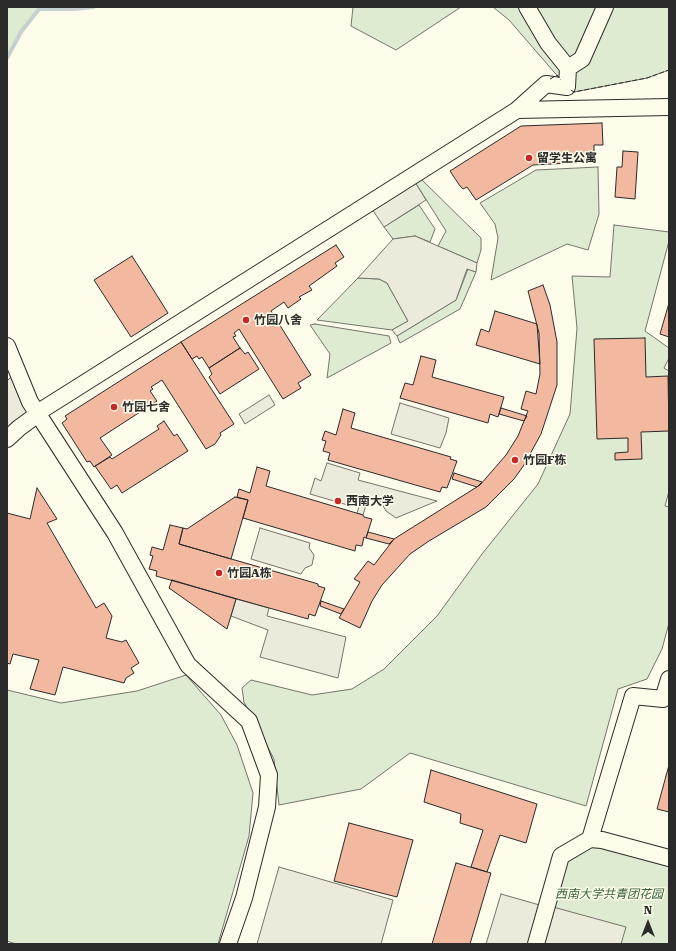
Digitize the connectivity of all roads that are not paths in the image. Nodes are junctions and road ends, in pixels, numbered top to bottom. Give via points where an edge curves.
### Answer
1 (527, 7) edge
2 (605, 7) edge
3 (568, 68) junction
4 (669, 107) edge
5 (517, 110) junction
6 (7, 346) edge
7 (38, 414) junction
8 (7, 439) edge
9 (669, 679) edge
10 (590, 839) junction
11 (669, 858) edge
12 (228, 944) edge
13 (536, 944) edge

1 - 3 lane via 548,42
2 - 3 lane via 582,59
3 - 5 lane via 567,87 546,84
4 - 5 lane
5 - 7 lane
6 - 7 lane via 30,402
7 - 8 lane
7 - 12 lane via 115,533 188,665 249,720 261,749 269,775 267,807 244,898
9 - 10 lane via 662,699 633,696
10 - 11 lane
10 - 13 lane via 561,856

